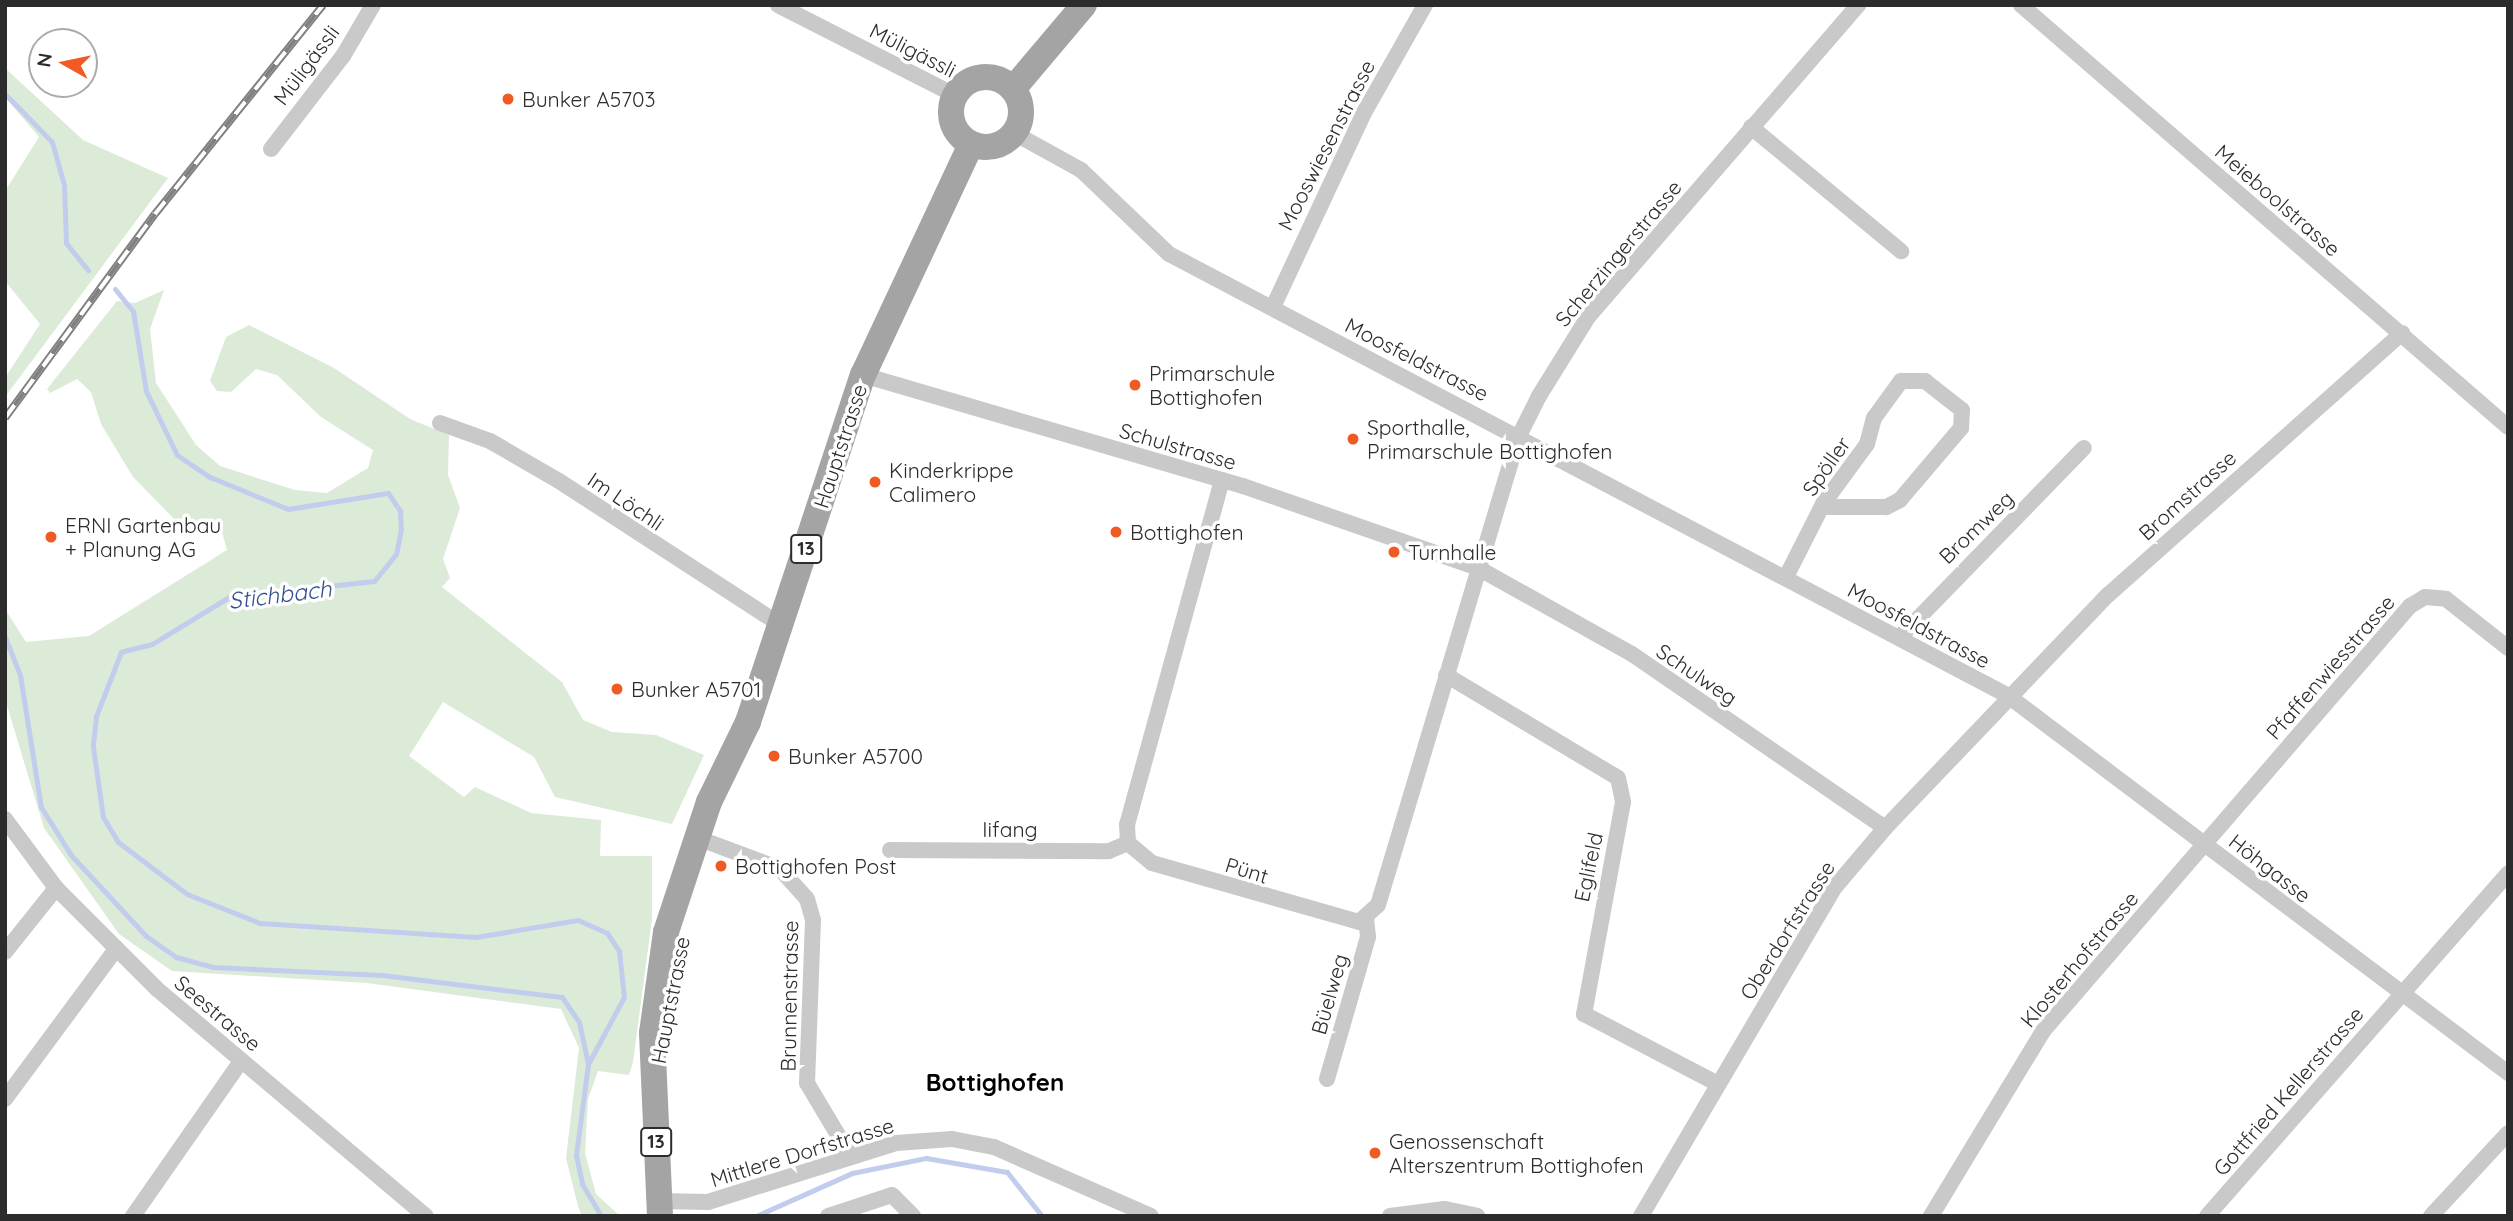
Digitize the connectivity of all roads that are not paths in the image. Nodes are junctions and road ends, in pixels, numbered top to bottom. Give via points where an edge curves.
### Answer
1 (373, 5) edge
2 (778, 5) edge
3 (1084, 5) edge
4 (1425, 5) edge
5 (1858, 5) edge
6 (2021, 5) edge
7 (1013, 89) junction
8 (955, 95) junction
9 (1751, 127) junction
10 (1014, 132) junction
11 (971, 144) junction
12 (271, 149) dead end
13 (1901, 251) dead end
14 (1273, 307) junction
15 (2402, 333) junction
16 (863, 375) junction
17 (440, 423) dead end
18 (2508, 427) edge
19 (1519, 436) junction
20 (2084, 448) dead end
21 (1222, 480) junction
22 (1822, 507) junction
23 (1478, 568) junction
24 (1786, 577) junction
25 (781, 625) junction
26 (1899, 638) junction
27 (2508, 648) edge
28 (1446, 675) junction
29 (2007, 695) junction
30 (733, 758) junction
31 (5, 819) edge
32 (1885, 828) junction
33 (711, 843) junction
34 (1128, 843) junction
35 (2204, 844) junction
36 (890, 850) dead end
37 (2508, 873) edge
38 (56, 888) junction
39 (1366, 919) junction
40 (116, 949) junction
41 (5, 953) edge
42 (2401, 993) junction
43 (241, 1060) junction
44 (2508, 1073) edge
45 (1327, 1079) dead end
46 (655, 1082) junction
47 (1717, 1084) junction
48 (5, 1099) edge
49 (2508, 1133) edge
50 (849, 1156) junction
51 (660, 1208) edge
52 (133, 1216) edge
53 (426, 1216) edge
54 (828, 1216) edge
55 (913, 1216) edge
56 (1151, 1216) edge
57 (1390, 1216) edge
58 (1477, 1216) edge
59 (1641, 1216) edge
60 (1931, 1216) edge
61 (2207, 1216) edge
62 (2431, 1216) edge

1 - 12 street, Müligässli via 343,56
2 - 8 street, Müligässli
3 - 7 main road
4 - 14 street, Mooswiesenstrasse via 1365,111
5 - 9 street, Scherzingerstrasse
6 - 15 street, Meieboolstrasse
7 - 8 main road via 982,77
7 - 10 main road via 1021,115
8 - 11 main road via 955,129
9 - 13 street
9 - 19 street, Scherzingerstrasse via 1588,317
10 - 11 main road via 990,147
10 - 14 street, Moosfeldstrasse via 1090,178 1159,248
11 - 16 main road, Hauptstrasse / 13
14 - 19 street, Moosfeldstrasse
15 - 18 street, Meieboolstrasse
15 - 29 street, Bromstrasse via 2118,586
16 - 21 street, Schulstrasse
16 - 25 main road, Hauptstrasse / 13
17 - 25 street, Im Löchli via 490,441 559,481
19 - 23 street, Scherzingerstrasse
19 - 24 street, Moosfeldstrasse
20 - 26 street, Bromweg
21 - 23 street, Schulstrasse
21 - 34 street via 1127,824
22 - 22 street, Spöller via 1867,444 1874,418 1901,381 1925,381 1956,403 1964,418 1961,428 1892,505
22 - 24 street, Spöller
23 - 28 street
23 - 32 street, Schulweg via 1632,654
24 - 26 street, Moosfeldstrasse
25 - 30 main road, Hauptstrasse / 13
26 - 29 street, Moosfeldstrasse
27 - 35 street, Pfaffenwiesstrasse via 2455,603 2434,596 2417,601
28 - 39 street via 1378,905
28 - 47 street, Eglifeld via 1618,778 1623,802 1584,1014
29 - 32 street, Oberdorfstrasse
29 - 35 street, Höhgasse
30 - 33 main road, Hauptstrasse / 13
30 - 46 main road, Hauptstrasse / 13 via 709,802 666,932 652,1033
31 - 38 street, Seestrasse
32 - 47 street, Oberdorfstrasse via 1835,887
33 - 46 main road, Hauptstrasse / 13 via 673,972
33 - 50 street, Brunnenstrasse via 780,869 807,899 813,920 807,1083
34 - 36 street, Iifang via 1109,850
34 - 39 street, Pünt via 1152,863 1345,922
35 - 42 street, Höhgasse
35 - 60 street, Klosterhofstrasse via 2043,1031
37 - 42 street
38 - 40 street, Seestrasse
38 - 41 street
39 - 45 street, Büelweg via 1368,937
40 - 43 street, Seestrasse
40 - 48 street
42 - 44 street, Höhgasse
42 - 61 street, Gottfried Kellerstrasse
43 - 52 street
43 - 53 street, Seestrasse
46 - 51 main road, Hauptstrasse / 13
47 - 59 street, Oberdorfstrasse
49 - 62 street
50 - 51 street, Mittlere Dorfstrasse via 735,1196
50 - 56 street, Mittlere Dorfstrasse via 925,1139 972,1141
54 - 55 street via 892,1195
57 - 58 street via 1445,1209

